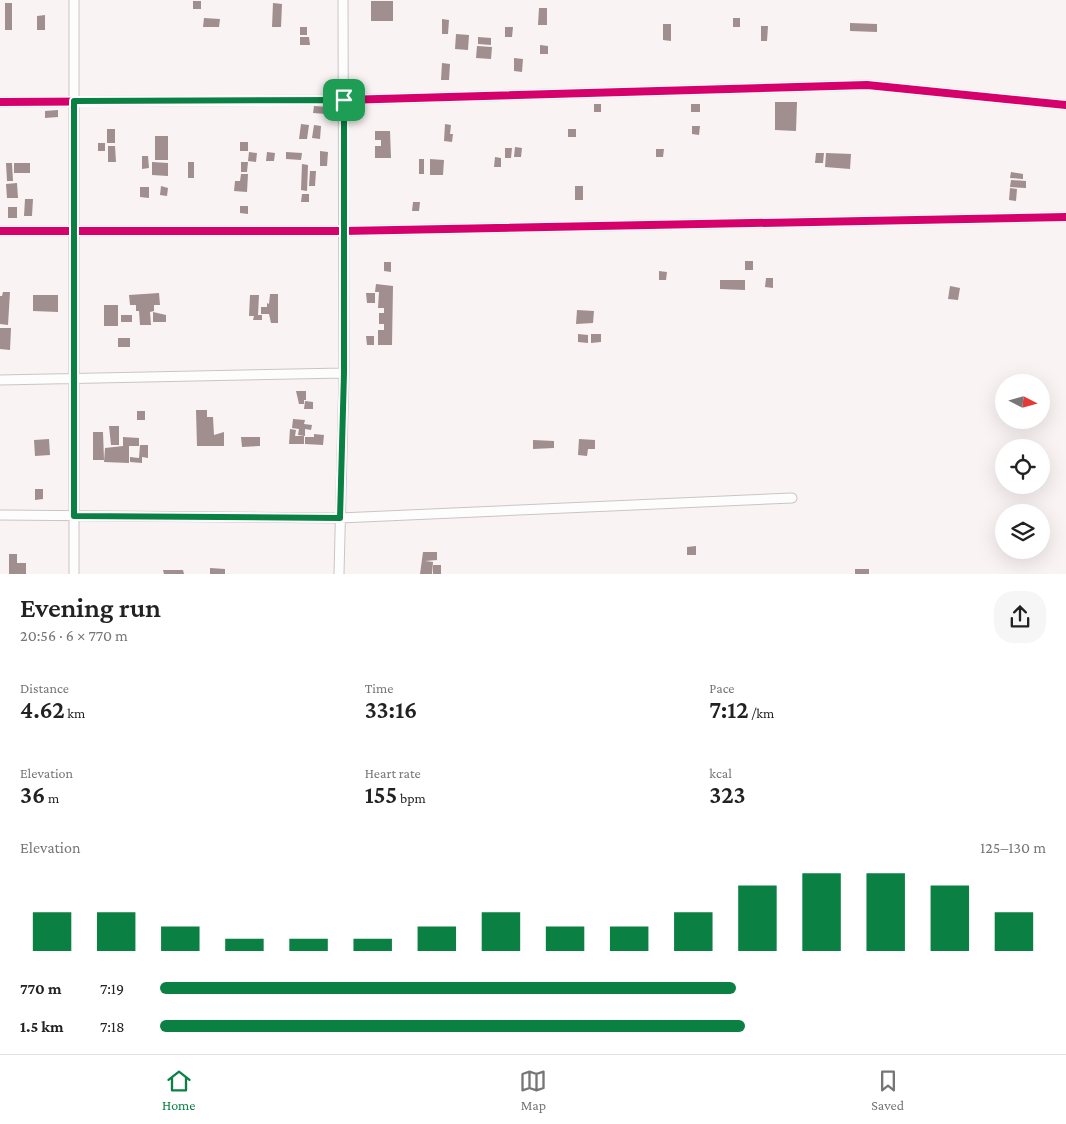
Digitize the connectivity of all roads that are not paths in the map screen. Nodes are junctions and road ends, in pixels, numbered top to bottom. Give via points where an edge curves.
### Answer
1 (74, 0) edge
2 (343, 0) edge
3 (344, 100) junction
4 (74, 101) junction
5 (0, 102) edge
6 (1066, 106) edge
7 (1066, 217) edge
8 (74, 230) junction
9 (0, 231) edge
10 (344, 231) junction
11 (344, 373) junction
12 (73, 379) junction
13 (0, 380) edge
14 (792, 498) dead end
15 (0, 515) edge
16 (74, 516) junction
17 (340, 518) junction
18 (74, 574) edge
19 (339, 574) edge

1 - 4 street
2 - 3 street
3 - 4 street
3 - 6 street via 867,85
3 - 10 street
4 - 5 street
4 - 8 street
7 - 10 street
8 - 9 street
8 - 10 street
8 - 12 street
10 - 11 street
11 - 12 street
11 - 17 street
12 - 13 street
12 - 16 street
14 - 17 street
15 - 16 street
16 - 17 street
16 - 18 street
17 - 19 street

